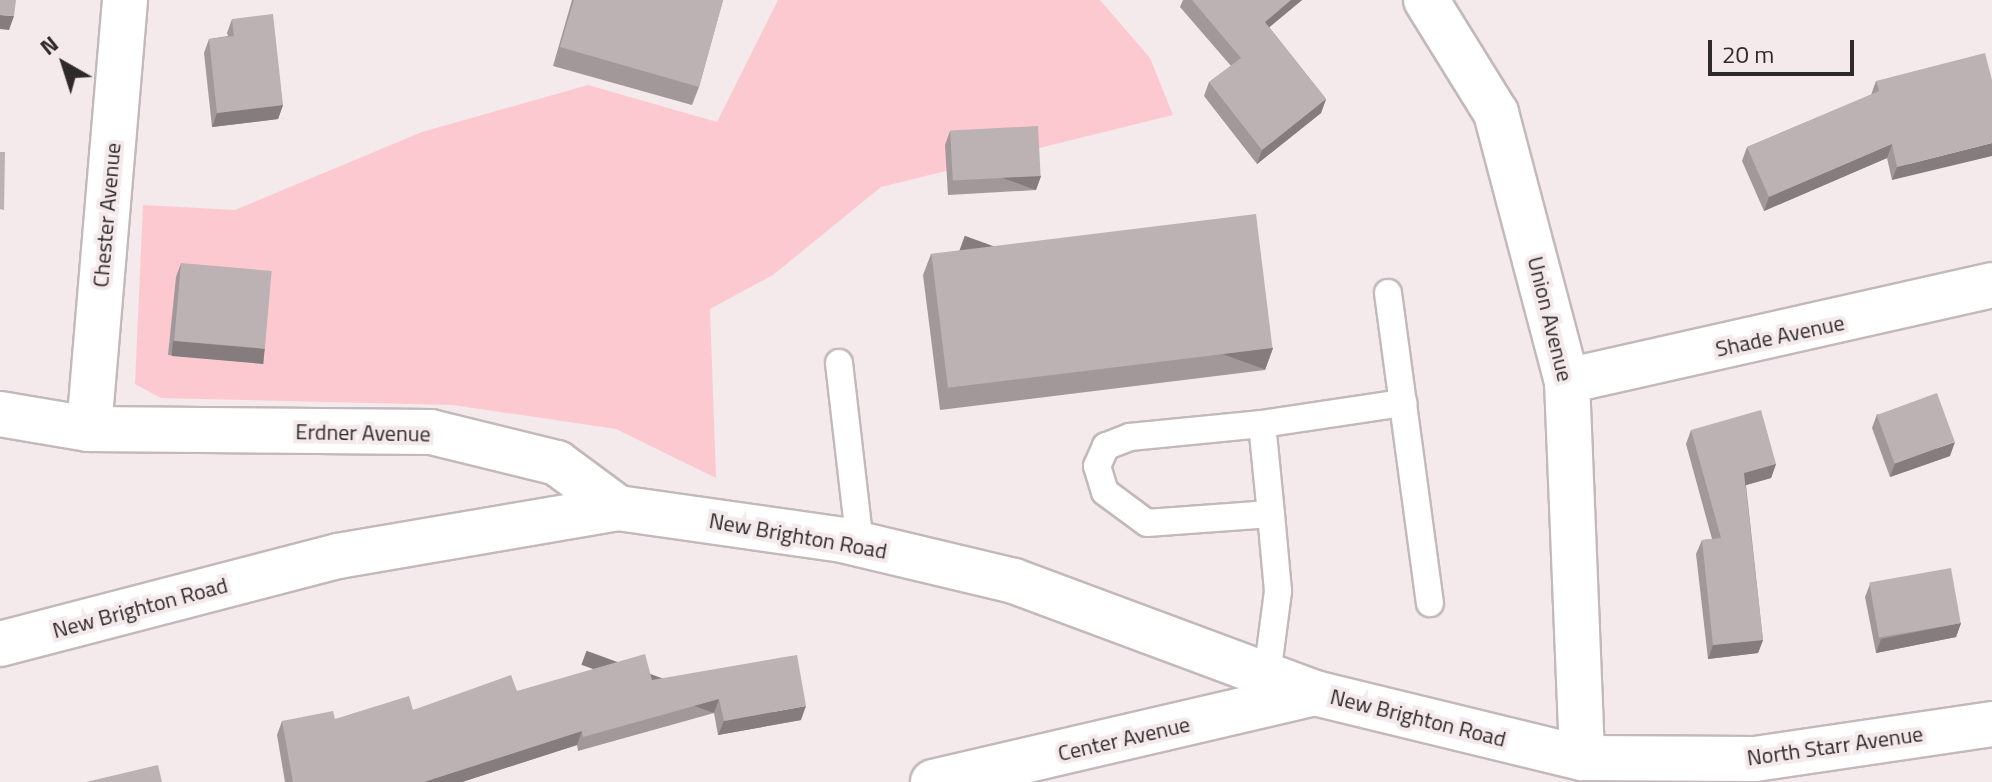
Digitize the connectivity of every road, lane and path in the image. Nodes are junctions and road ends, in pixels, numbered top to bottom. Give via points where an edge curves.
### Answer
1 (125, 0) edge
2 (1426, 0) edge
3 (1992, 285) edge
4 (1388, 293) dead end
5 (839, 363) dead end
6 (1567, 381) junction
7 (1403, 403) junction
8 (0, 414) edge
9 (1262, 424) junction
10 (89, 429) junction
11 (618, 508) junction
12 (1271, 514) junction
13 (860, 545) junction
14 (1430, 603) dead end
15 (0, 644) edge
16 (1267, 675) junction
17 (1315, 693) junction
18 (1992, 724) edge
19 (1586, 770) edge
20 (933, 782) edge

1 - 10 street, Chester Avenue
2 - 6 street, Union Avenue via 1496,113
3 - 6 street, Shade Avenue
4 - 7 lane
5 - 13 lane
6 - 19 street, Union Avenue
7 - 9 lane
7 - 14 lane
8 - 10 street, Erdner Avenue
9 - 12 lane
9 - 12 lane via 1130,437 1106,446 1097,466 1105,492 1147,523
10 - 11 street, Erdner Avenue via 431,432 557,463
11 - 13 street, New Brighton Road
11 - 15 street, New Brighton Road via 338,556
12 - 16 lane via 1278,591
13 - 16 street, New Brighton Road via 1014,581
16 - 17 street, New Brighton Road
17 - 19 street, New Brighton Road
17 - 20 street, Center Avenue
18 - 19 street, North Starr Avenue via 1755,759

